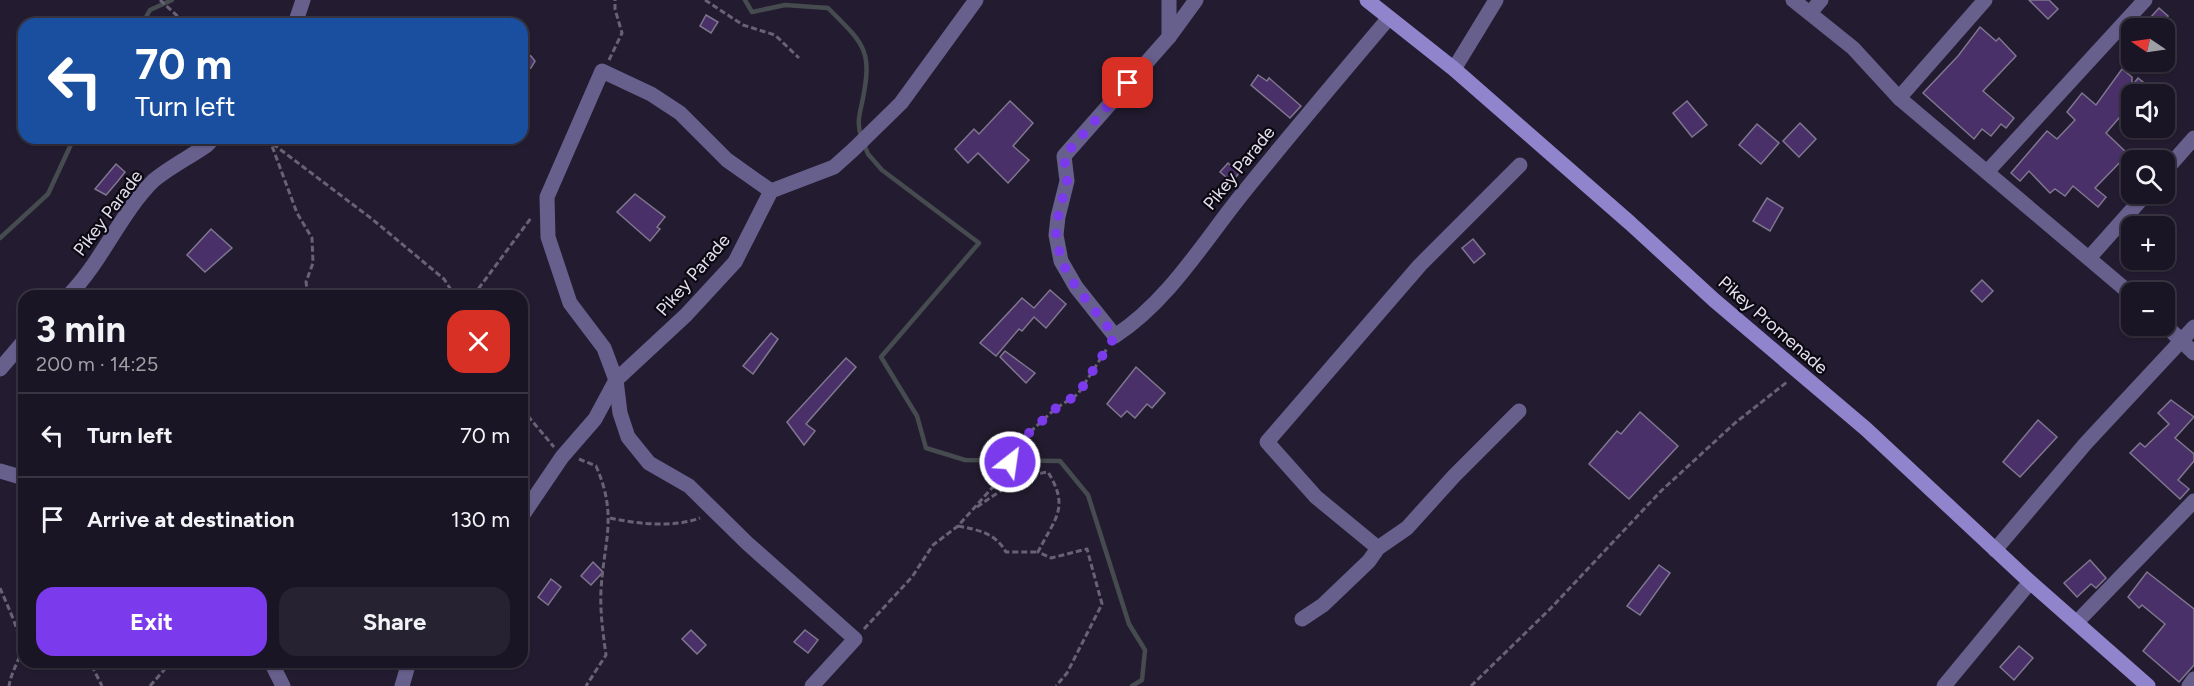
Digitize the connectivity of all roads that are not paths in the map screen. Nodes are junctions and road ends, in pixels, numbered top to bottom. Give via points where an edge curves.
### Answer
1 (303, 0) edge
2 (976, 0) edge
3 (1168, 0) edge
4 (1196, 0) edge
5 (1367, 0) edge
6 (1496, 0) edge
7 (1793, 0) edge
8 (1821, 0) edge
9 (1985, 0) edge
10 (2145, 0) edge
11 (1810, 13) junction
12 (297, 18) edge
13 (1388, 19) junction
14 (1168, 37) junction
15 (1454, 69) junction
16 (1899, 98) junction
17 (2194, 138) edge
18 (209, 144) edge
19 (2175, 160) edge
20 (1520, 165) dead end
21 (1987, 172) junction
22 (771, 191) junction
23 (2137, 204) edge
24 (2090, 258) junction
25 (2121, 285) edge
26 (73, 290) edge
27 (2194, 327) edge
28 (2175, 333) edge
29 (2183, 340) junction
30 (18, 348) edge
31 (2194, 353) edge
32 (0, 369) edge
33 (616, 380) junction
34 (1519, 411) dead end
35 (0, 471) edge
36 (18, 476) edge
37 (2194, 501) edge
38 (528, 507) edge
39 (1378, 548) junction
40 (1995, 550) junction
41 (2030, 582) junction
42 (1302, 619) dead end
43 (2077, 622) junction
44 (274, 668) edge
45 (408, 668) edge
46 (2194, 679) edge
47 (283, 686) edge
48 (402, 686) edge
49 (812, 686) edge
50 (1944, 686) edge
51 (2148, 686) edge
52 (2188, 686) edge

1 - 12 street
2 - 22 street via 901,103 834,167
3 - 14 street
4 - 14 street
5 - 13 street, Pikey Promenade
6 - 15 street
7 - 11 street
8 - 11 street
9 - 16 street
10 - 21 street
11 - 16 street via 1853,48
13 - 14 street, Pikey Parade via 1167,291 1115,336 1076,287 1061,261 1056,234 1067,181 1064,156
13 - 15 street, Pikey Promenade
15 - 40 street, Pikey Promenade via 1866,429
16 - 21 street
17 - 19 street
18 - 26 street, Pikey Parade via 155,179
20 - 39 street via 1420,265 1267,441 1316,497
21 - 24 street
22 - 33 street, Pikey Parade via 735,262 671,330
22 - 33 street via 727,160 680,113 602,71 547,197 548,237 570,303 604,348
23 - 24 street
24 - 25 street
27 - 29 street
28 - 29 street
29 - 31 street
29 - 40 street via 2145,377
30 - 32 street
33 - 38 street, Pikey Parade via 595,419
33 - 49 street via 628,437 649,463 689,486 855,639
34 - 39 street via 1407,528
35 - 36 street
37 - 43 street
39 - 42 street via 1323,605
40 - 41 street, Pikey Promenade
41 - 43 street, Pikey Promenade
41 - 50 street
43 - 51 street, Pikey Promenade
44 - 47 street
45 - 48 street
46 - 52 street

